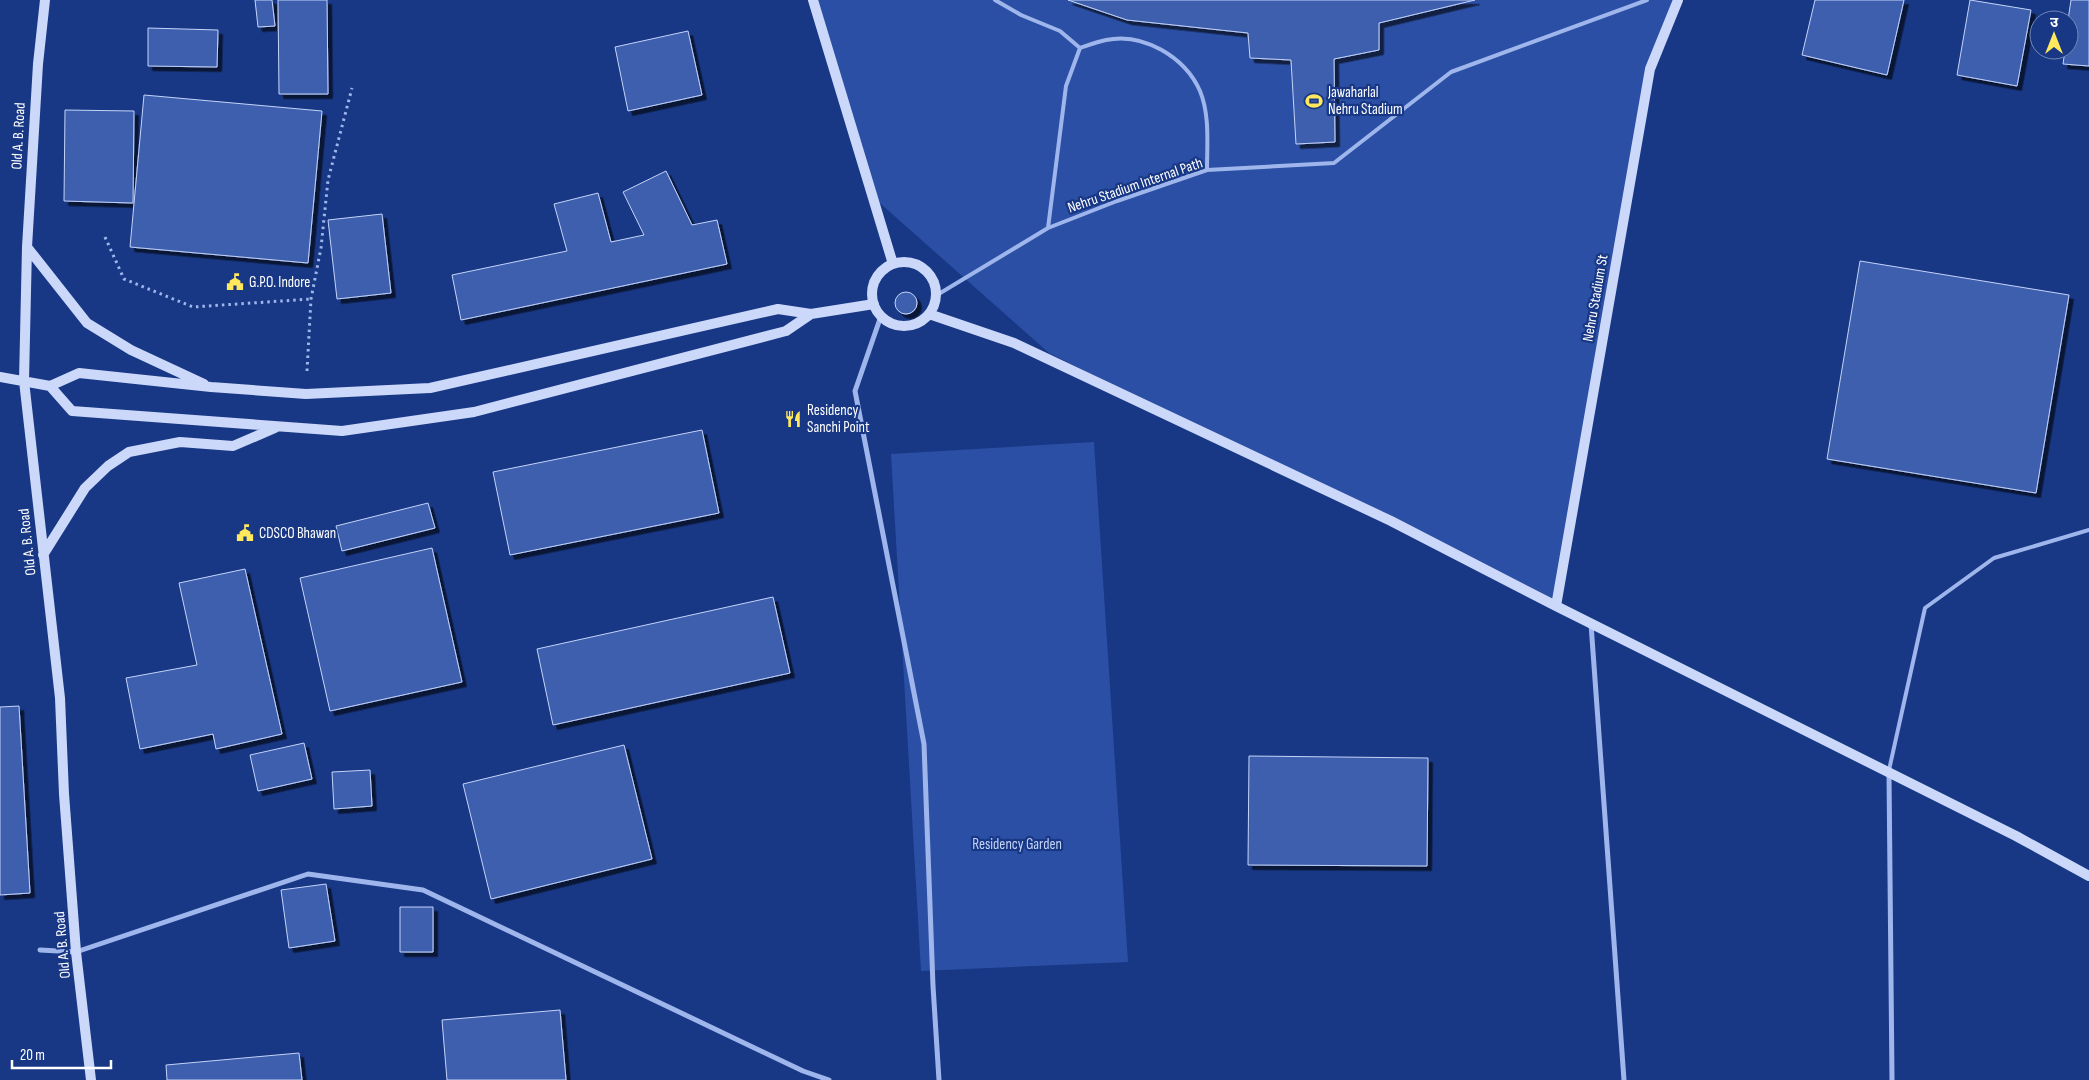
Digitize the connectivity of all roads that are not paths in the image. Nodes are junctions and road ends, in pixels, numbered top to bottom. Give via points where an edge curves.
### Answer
1 (45, 0) edge
2 (814, 0) edge
3 (995, 0) edge
4 (1647, 0) edge
5 (1678, 0) edge
6 (1080, 48) junction
7 (1207, 170) junction
8 (1048, 228) junction
9 (27, 247) junction
10 (893, 264) junction
11 (937, 295) junction
12 (874, 304) junction
13 (811, 314) junction
14 (928, 314) junction
15 (881, 316) junction
16 (0, 377) edge
17 (24, 381) junction
18 (50, 386) junction
19 (211, 387) junction
20 (276, 427) junction
21 (2089, 530) edge
22 (43, 555) junction
23 (1556, 606) junction
24 (1591, 624) junction
25 (1889, 772) junction
26 (2089, 876) edge
27 (40, 950) dead end
28 (76, 952) junction
29 (91, 1080) edge
30 (829, 1080) edge
31 (940, 1080) edge
32 (1624, 1080) edge
33 (1892, 1080) edge

1 - 9 street, Old A. B. Road
2 - 10 street
3 - 6 lane via 1060,31
4 - 7 lane, Nehru Stadium Internal Path via 1450,72 1334,163
5 - 23 street, Nehru Stadium St via 1650,69
6 - 7 lane via 1108,39 1136,40 1162,49 1185,67 1200,91 1206,118
6 - 8 lane via 1066,86
7 - 8 lane, Nehru Stadium Internal Path
8 - 11 lane, Nehru Stadium Internal Path
9 - 17 street, Old A. B. Road
9 - 19 street via 88,324 131,350
10 - 11 street via 914,263 924,268 931,275
10 - 12 street via 878,276 872,294
11 - 14 street
12 - 13 street
12 - 15 street
13 - 19 street via 778,309 430,388 306,394
13 - 20 street via 786,331 474,412 342,431
14 - 15 street via 910,326 900,326
14 - 23 street via 1014,343 1391,521
15 - 31 street via 855,391 924,744 933,986
16 - 17 street
17 - 18 street
17 - 22 street, Old A. B. Road
18 - 19 street via 79,373
18 - 20 street via 72,411
20 - 22 street via 233,446 180,442 129,452 85,488
21 - 25 lane via 1994,558 1925,608
22 - 28 street, Old A. B. Road via 60,698
23 - 24 street
24 - 25 street
24 - 32 street
25 - 26 street
25 - 33 street
27 - 28 street
28 - 29 street, Old A. B. Road
28 - 30 street via 308,874 423,890 803,1071

